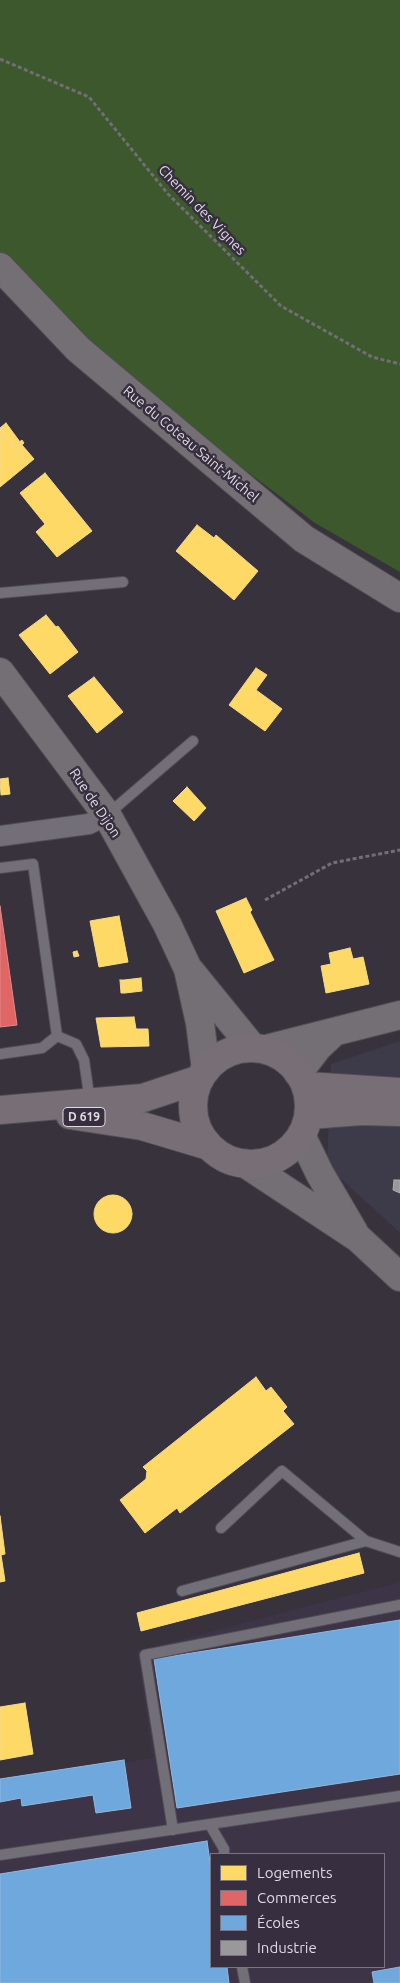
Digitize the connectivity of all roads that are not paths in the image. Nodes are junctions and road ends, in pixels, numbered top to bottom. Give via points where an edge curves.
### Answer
1 (0, 267) edge
2 (123, 582) dead end
3 (0, 593) edge
4 (400, 598) edge
5 (0, 672) edge
6 (193, 741) dead end
7 (106, 815) junction
8 (0, 836) edge
9 (0, 868) edge
10 (188, 969) junction
11 (400, 1015) edge
12 (333, 1033) junction
13 (57, 1036) junction
14 (259, 1048) junction
15 (0, 1054) edge
16 (203, 1074) junction
17 (302, 1079) junction
18 (400, 1092) edge
19 (90, 1103) junction
20 (13, 1109) edge
21 (400, 1112) edge
22 (306, 1126) junction
23 (209, 1146) junction
24 (246, 1164) junction
25 (358, 1238) junction
26 (400, 1277) edge
27 (221, 1528) dead end
28 (366, 1541) junction
29 (400, 1552) edge
30 (182, 1591) dead end
31 (400, 1605) edge
32 (400, 1796) edge
33 (210, 1825) junction
34 (173, 1830) junction
35 (224, 1853) edge
36 (0, 1855) edge
37 (242, 1968) edge
38 (244, 1983) edge

1 - 4 street, Rue du Coteau Saint-Michel via 78,349 304,539
2 - 3 lane
5 - 7 street, Rue de Dijon
6 - 7 lane
7 - 8 street via 89,824
7 - 10 street, Rue de Dijon via 167,924
9 - 13 lane via 33,864
10 - 14 street, Rue de Dijon
10 - 16 street, Rue de Dijon via 200,1023
11 - 12 street
12 - 14 street
12 - 17 street via 318,1047
13 - 15 lane via 42,1048
13 - 19 lane via 76,1044 84,1060
14 - 16 main road via 226,1053
14 - 17 main road via 281,1055
16 - 19 main road via 143,1098
16 - 23 main road via 193,1103 195,1121
17 - 18 main road
17 - 22 main road via 310,1100
19 - 20 main road
20 - 23 main road, D 619 via 142,1126
21 - 22 main road via 361,1110
22 - 24 main road via 281,1156 264,1163
22 - 25 street via 320,1174
23 - 24 main road via 228,1160
24 - 25 street
25 - 26 street
27 - 28 lane via 282,1471
28 - 29 lane
28 - 30 lane
31 - 34 lane via 146,1655
32 - 33 lane
33 - 34 lane
33 - 35 lane
34 - 36 lane
37 - 38 lane

